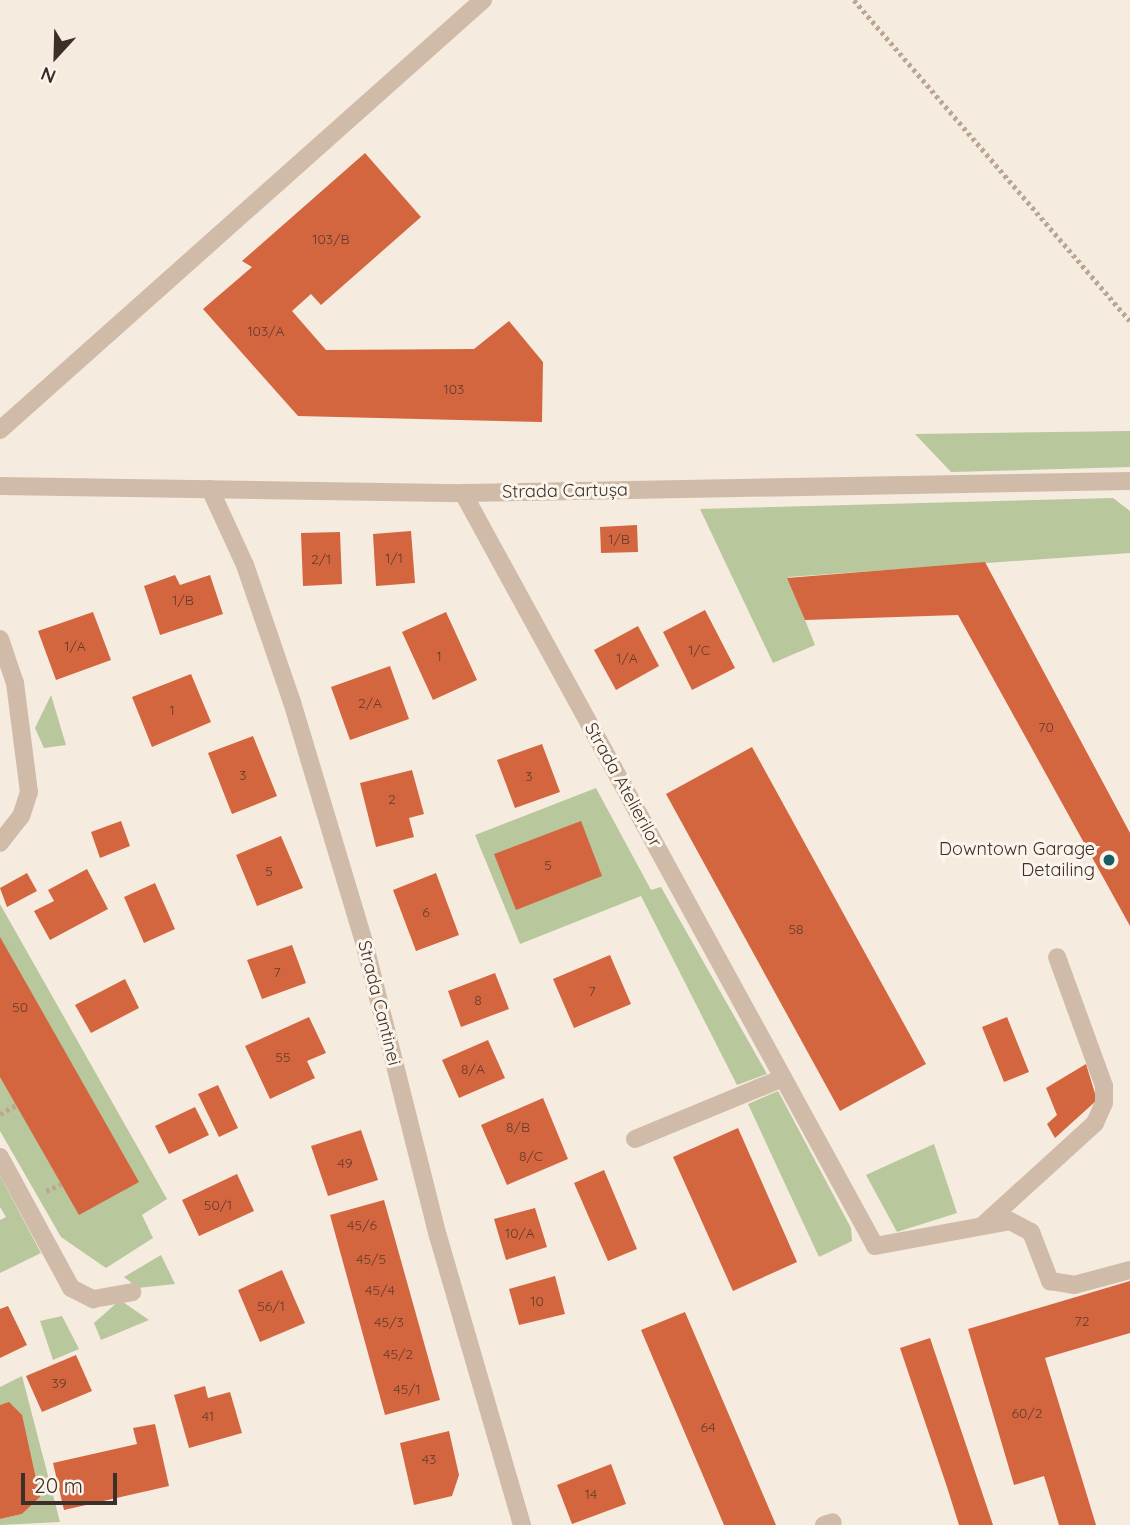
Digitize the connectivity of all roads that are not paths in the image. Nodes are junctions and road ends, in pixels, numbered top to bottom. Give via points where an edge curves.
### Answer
1 (483, 0) edge
2 (0, 430) edge
3 (1130, 481) edge
4 (0, 486) edge
5 (210, 489) junction
6 (463, 492) junction
7 (0, 639) edge
8 (0, 843) edge
9 (1057, 957) dead end
10 (783, 1078) junction
11 (635, 1139) dead end
12 (0, 1157) edge
13 (980, 1227) junction
14 (1130, 1270) edge
15 (132, 1292) dead end
16 (522, 1525) edge

1 - 2 street
3 - 6 street, Strada Cartușa
4 - 5 street, Strada Cartușa
5 - 6 street, Strada Cartușa
5 - 16 street, Strada Cantinei via 258,603 364,942 438,1236
6 - 10 street, Strada Atelierilor
7 - 8 street via 15,682 29,792 21,816
9 - 13 street via 1104,1086 1104,1103 1095,1123
10 - 11 street
10 - 13 street, Strada Atelierilor via 875,1246
12 - 15 street via 71,1288 93,1299
13 - 14 street via 1022,1224 1031,1232 1050,1281 1061,1286

